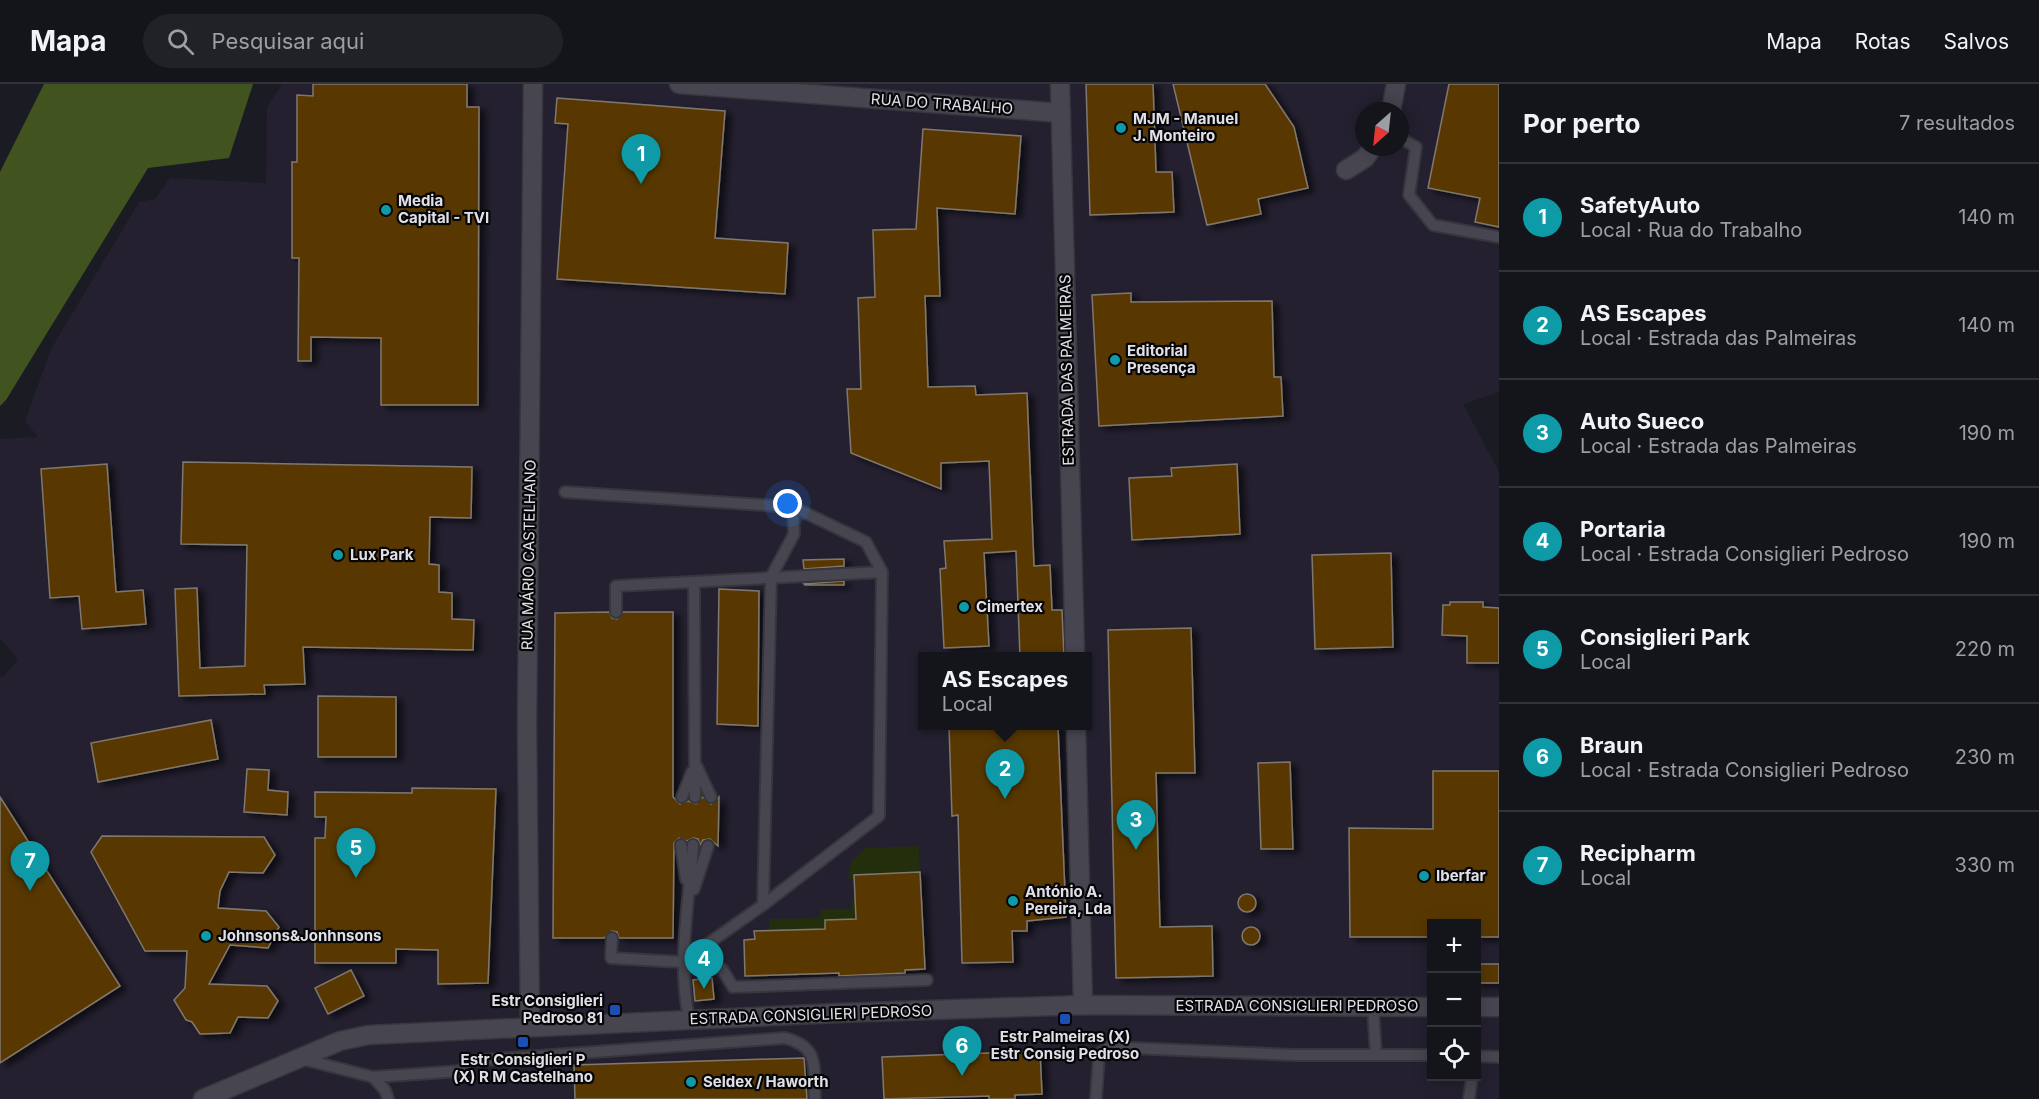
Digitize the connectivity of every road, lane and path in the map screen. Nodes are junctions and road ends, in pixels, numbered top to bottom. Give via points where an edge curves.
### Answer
1 (533, 84) edge
2 (679, 84) edge
3 (1060, 84) edge
4 (1396, 84) edge
5 (1393, 102) edge
6 (1061, 113) junction
7 (1409, 143) edge
8 (1366, 156) edge
9 (1346, 170) dead end
10 (1499, 237) edge
11 (565, 492) dead end
12 (794, 507) junction
13 (882, 572) junction
14 (771, 577) junction
15 (694, 583) junction
16 (616, 612) dead end
17 (1075, 652) edge
18 (1076, 730) edge
19 (696, 764) junction
20 (682, 797) dead end
21 (695, 797) dead end
22 (711, 797) dead end
23 (687, 845) dead end
24 (708, 846) dead end
25 (690, 903) junction
26 (763, 905) junction
27 (612, 938) dead end
28 (682, 962) junction
29 (927, 980) dead end
30 (1083, 1005) junction
31 (1372, 1007) junction
32 (1427, 1007) edge
33 (1481, 1007) edge
34 (1499, 1008) edge
35 (689, 1019) junction
36 (530, 1027) junction
37 (1376, 1055) junction
38 (1427, 1055) edge
39 (1481, 1056) edge
40 (1499, 1056) edge
41 (300, 1058) junction
42 (373, 1077) junction
43 (1471, 1081) edge
44 (203, 1099) edge
45 (388, 1099) edge
46 (815, 1099) edge
47 (1096, 1099) edge
48 (1468, 1099) edge

1 - 36 street, RUA MÁRIO CASTELHANO via 527,725
2 - 6 street, RUA DO TRABALHO
3 - 6 street, ESTRADA DAS PALMEIRAS
4 - 5 street
6 - 17 street, ESTRADA DAS PALMEIRAS
7 - 10 lane via 1416,147 1409,195 1433,225
8 - 9 street
11 - 12 lane
12 - 13 lane via 866,542
12 - 14 lane via 794,534
13 - 14 lane
13 - 26 lane via 879,816
14 - 15 lane
14 - 26 lane
15 - 16 lane via 616,586
15 - 19 lane
18 - 30 street
19 - 20 lane
19 - 21 lane
19 - 22 lane
23 - 25 lane
24 - 25 lane
25 - 28 lane
26 - 28 lane
27 - 28 lane via 611,958
28 - 29 lane via 722,969 733,987
28 - 35 lane
30 - 31 street, ESTRADA CONSIGLIERI PEDROSO
30 - 35 street, ESTRADA CONSIGLIERI PEDROSO
31 - 32 street, ESTRADA CONSIGLIERI PEDROSO
31 - 37 lane
33 - 34 street
35 - 36 street, ESTRADA CONSIGLIERI PEDROSO
36 - 41 street, ESTRADA CONSIGLIERI PEDROSO via 368,1035 340,1041
37 - 38 lane
37 - 47 lane via 1109,1047 1099,1054
39 - 40 lane
41 - 42 lane
41 - 44 street, ESTRADA CONSIGLIERI PEDROSO
42 - 45 lane
42 - 46 lane via 461,1071 469,1061 539,1054 785,1038 809,1048 813,1056
43 - 48 lane

